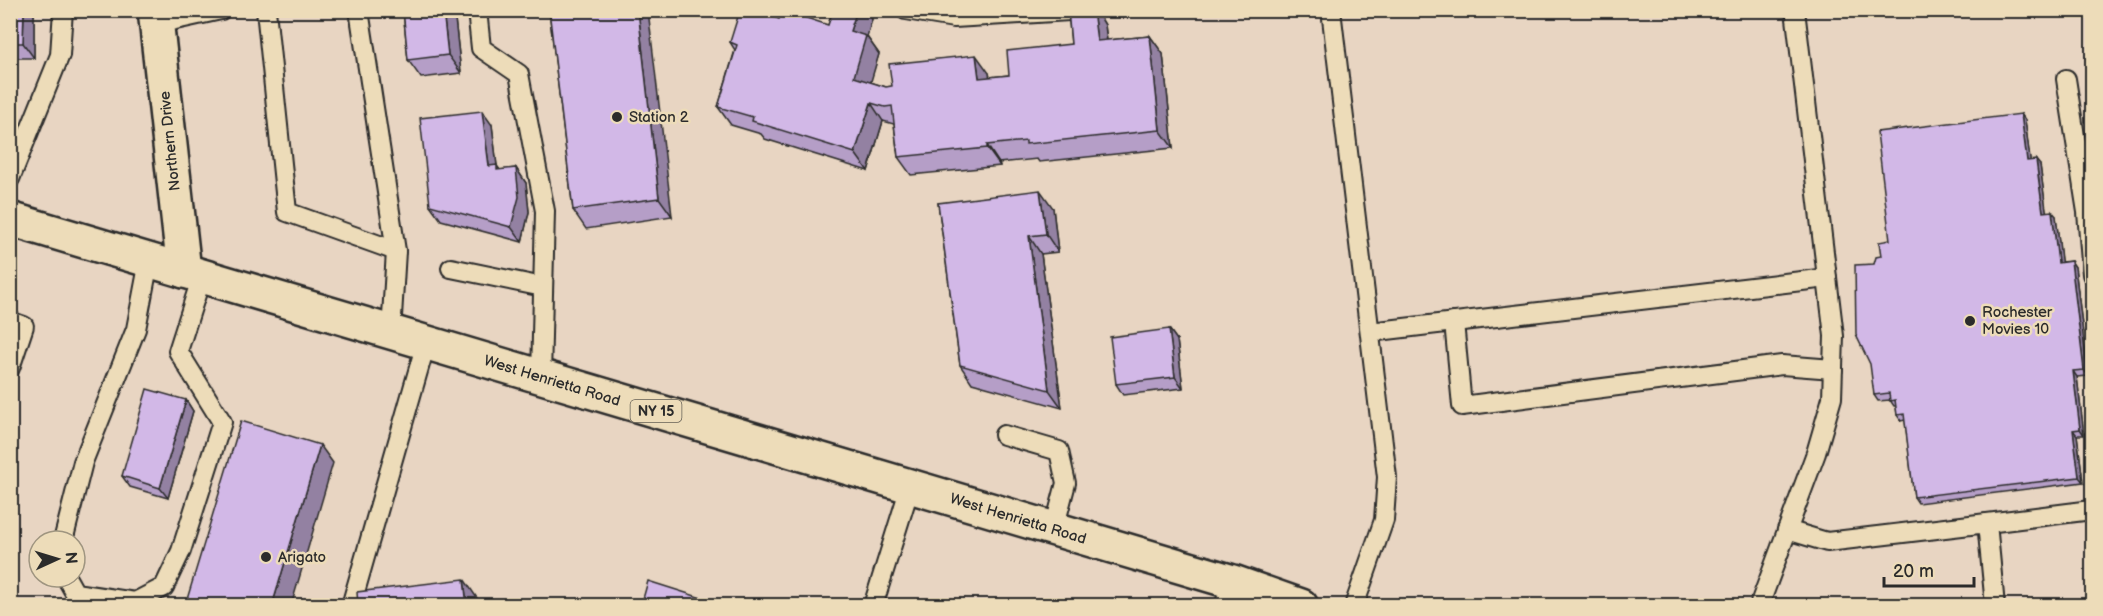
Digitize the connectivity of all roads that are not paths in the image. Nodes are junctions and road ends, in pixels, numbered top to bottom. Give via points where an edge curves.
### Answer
1 (63, 10) edge
2 (221, 10) edge
3 (266, 10) edge
4 (359, 10) edge
5 (477, 10) edge
6 (906, 10) edge
7 (1086, 10) edge
8 (1331, 10) edge
9 (1795, 10) edge
10 (156, 17) edge
11 (2066, 79) dead end
12 (10, 179) edge
13 (10, 219) edge
14 (396, 251) junction
15 (149, 261) junction
16 (451, 268) dead end
17 (193, 274) junction
18 (2092, 274) edge
19 (1827, 278) junction
20 (543, 287) junction
21 (10, 321) edge
22 (1454, 322) junction
23 (1370, 332) junction
24 (391, 333) junction
25 (426, 343) junction
26 (10, 368) edge
27 (1833, 369) junction
28 (541, 377) junction
29 (1004, 435) dead end
30 (910, 487) junction
31 (2092, 510) edge
32 (1987, 523) junction
33 (66, 529) edge
34 (1054, 529) junction
35 (1787, 530) junction
36 (73, 589) edge
37 (1228, 594) edge
38 (351, 606) edge
39 (873, 606) edge
40 (1301, 606) edge
41 (1354, 606) edge
42 (1759, 606) edge
43 (1995, 606) edge

1 - 12 lane via 60,55
2 - 10 lane
3 - 14 lane via 286,212
4 - 14 lane
5 - 20 lane via 481,48 519,74 545,211
6 - 7 lane via 954,18
8 - 23 lane
9 - 19 lane
10 - 17 main road, Northern Drive
11 - 18 lane via 2087,212
13 - 15 main road, West Henrietta Road / NY 15
14 - 24 lane
15 - 17 main road, West Henrietta Road / NY 15
15 - 33 lane via 136,329 83,462
16 - 20 lane
17 - 24 main road, West Henrietta Road / NY 15
17 - 36 lane via 178,351 222,422 181,551 164,587 135,602 75,593
19 - 22 lane
19 - 27 lane via 1834,336
20 - 28 lane
21 - 26 lane via 24,326
22 - 23 lane
22 - 27 lane via 1462,406 1782,365
23 - 41 lane via 1387,477 1384,520
24 - 25 main road, West Henrietta Road / NY 15
25 - 28 main road, West Henrietta Road / NY 15
25 - 38 lane
27 - 35 lane via 1832,398
28 - 30 main road, West Henrietta Road / NY 15
29 - 34 lane via 1059,451 1066,483
30 - 34 main road, West Henrietta Road / NY 15
30 - 39 lane
31 - 32 lane
32 - 35 lane via 1827,542
32 - 43 lane
34 - 37 main road, West Henrietta Road / NY 15
35 - 42 lane
37 - 40 main road, West Henrietta Road / NY 15

